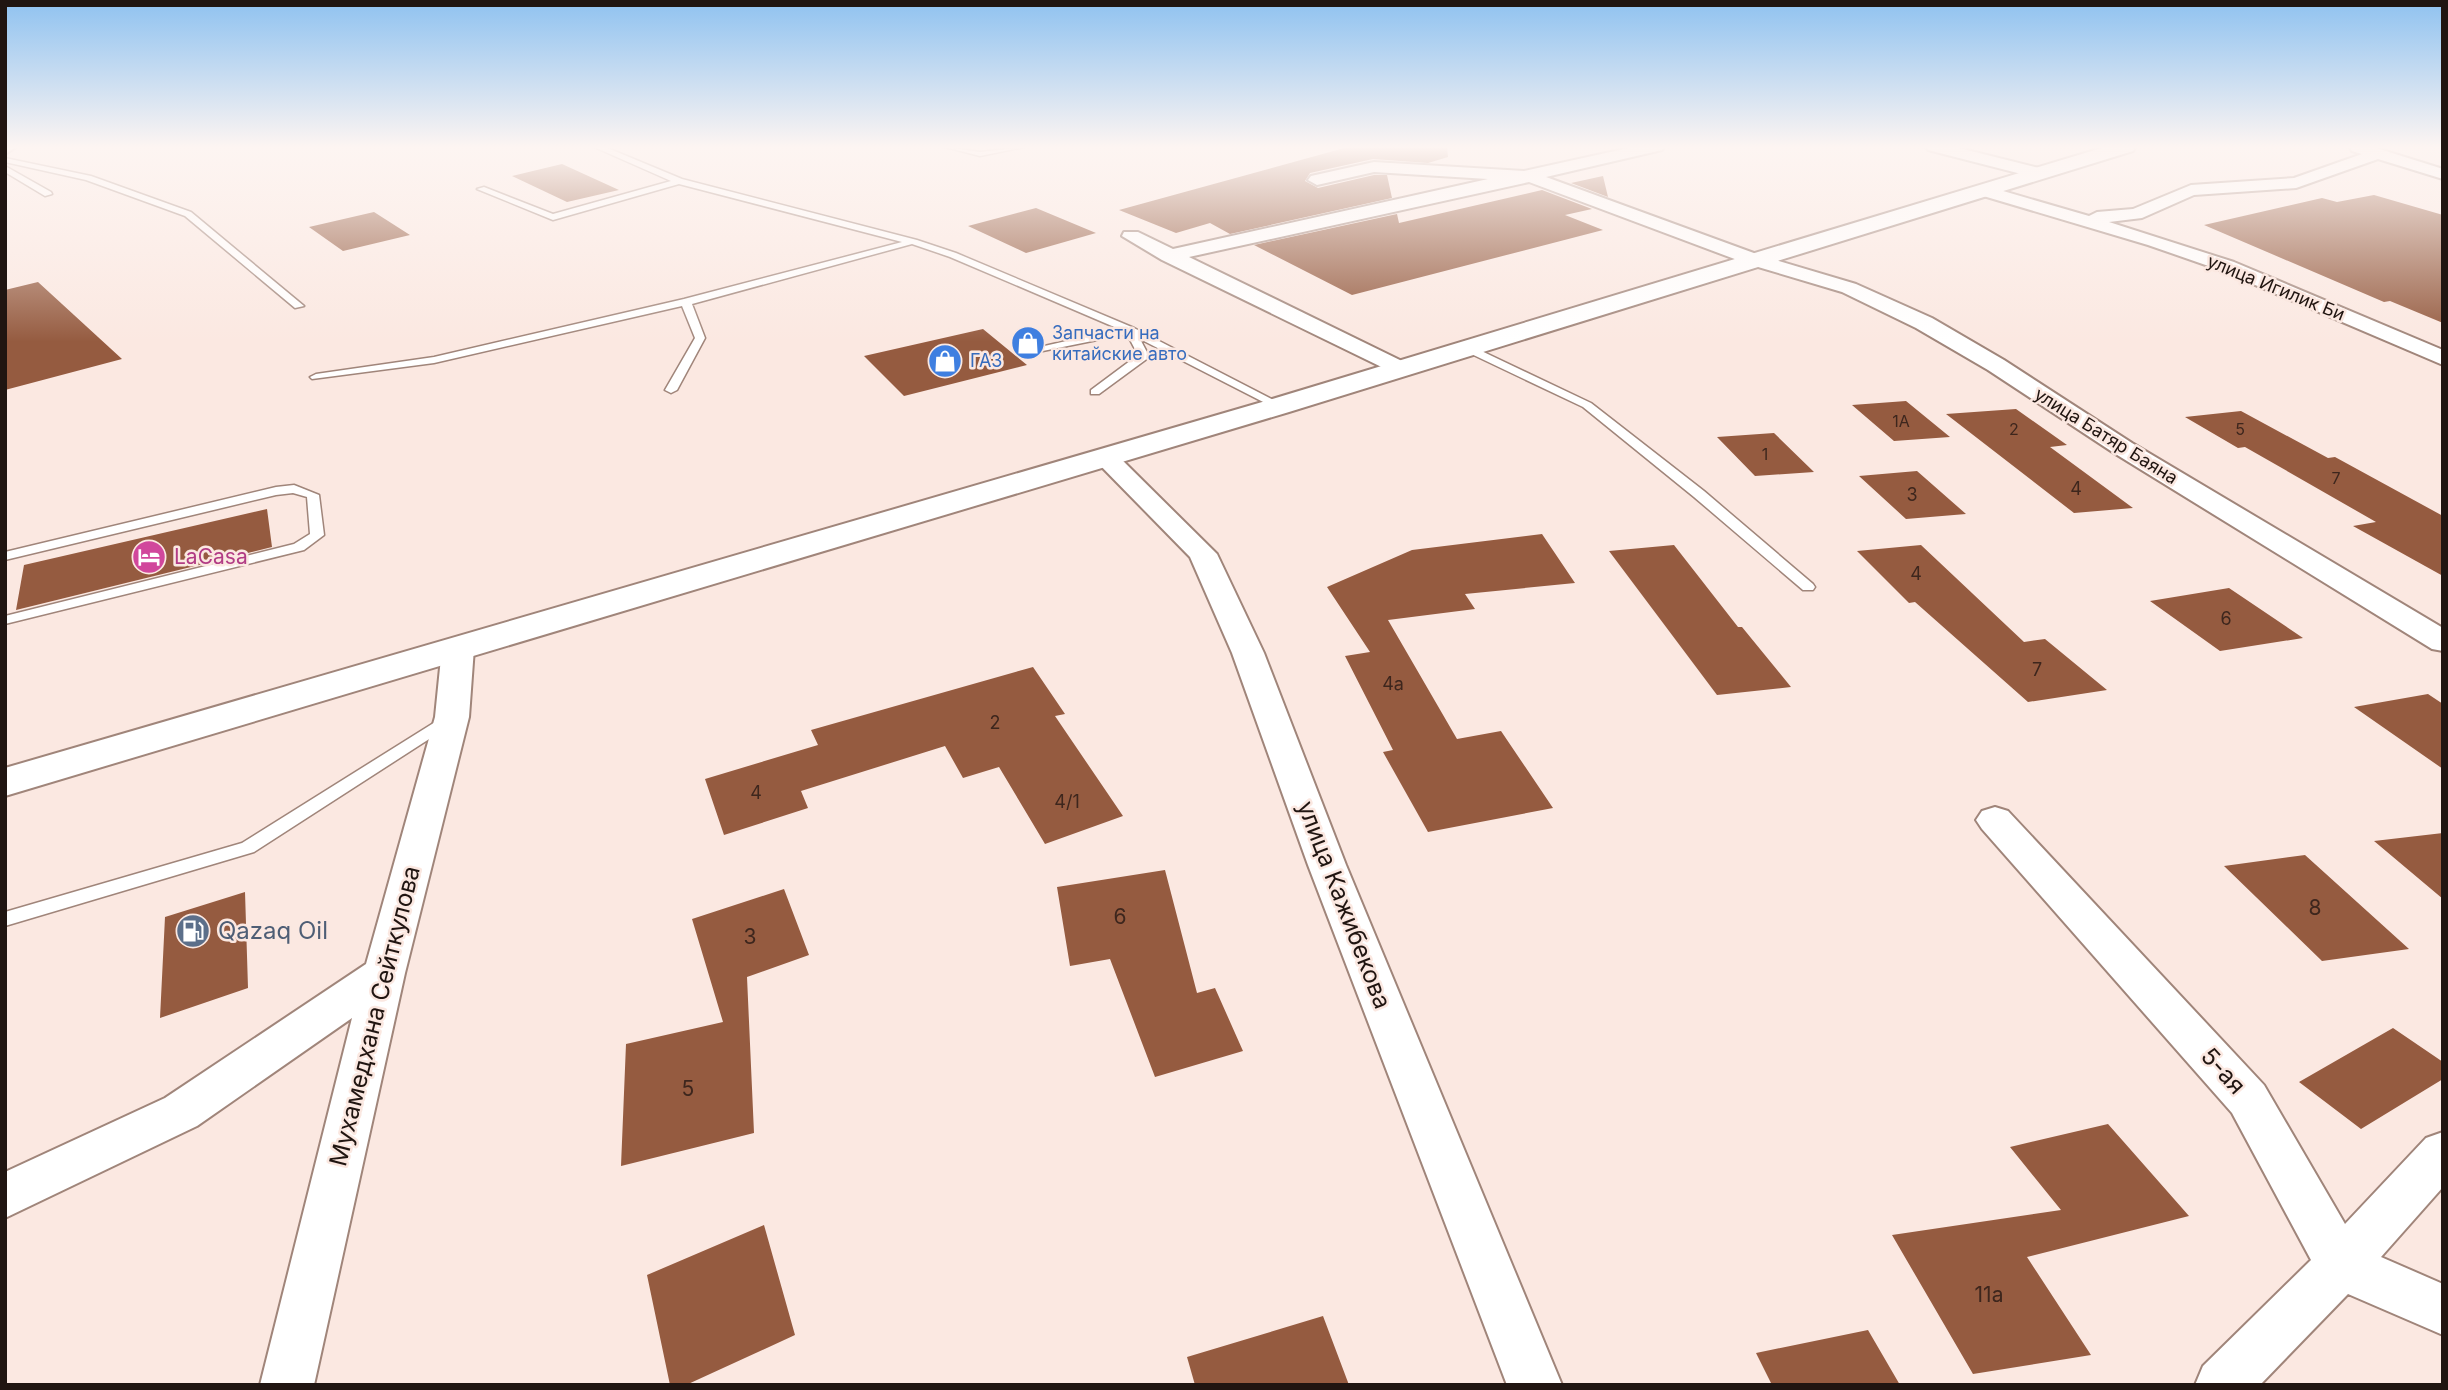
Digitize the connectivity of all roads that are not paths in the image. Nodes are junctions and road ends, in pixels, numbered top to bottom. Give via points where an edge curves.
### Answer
1 (182, 212) edge
2 (540, 212) edge
3 (571, 212) edge
4 (798, 212) edge
5 (1371, 212) edge
6 (1625, 212) edge
7 (1916, 212) edge
8 (2059, 212) edge
9 (2141, 212) edge
10 (2077, 217) junction
11 (1131, 236) dead end
12 (914, 242) junction
13 (1169, 256) junction
14 (1755, 260) junction
15 (686, 302) junction
16 (299, 306) dead end
17 (1130, 330) junction
18 (1468, 348) junction
19 (1022, 355) dead end
20 (2443, 358) edge
21 (1400, 369) junction
22 (316, 377) dead end
23 (671, 390) dead end
24 (1095, 392) dead end
25 (1279, 406) junction
26 (1105, 457) junction
27 (5, 556) edge
28 (1808, 587) dead end
29 (5, 620) edge
30 (2443, 642) edge
31 (458, 648) junction
32 (452, 717) junction
33 (5, 782) edge
34 (1994, 820) dead end
35 (5, 919) edge
36 (384, 973) junction
37 (2443, 1153) edge
38 (5, 1196) edge
39 (2342, 1265) junction
40 (2443, 1310) edge
41 (287, 1385) edge
42 (1535, 1385) edge
43 (2222, 1385) edge

1 - 16 lane
2 - 3 lane via 553,217
4 - 12 lane
5 - 13 street
6 - 14 street, улица Батяр Баяна
7 - 14 main road
8 - 10 street, улица Игилик Би
9 - 10 street
10 - 20 street, улица Игилик Би via 2227,267
11 - 13 street
12 - 15 lane
12 - 17 lane
13 - 21 street
14 - 18 main road
14 - 30 street, улица Батяр Баяна via 1849,288 1924,323
15 - 22 lane via 434,360
15 - 23 lane via 700,338
17 - 19 lane
17 - 24 lane via 1144,356
17 - 25 lane
18 - 21 main road
18 - 28 lane via 1587,405
21 - 25 main road
25 - 26 main road
26 - 31 main road
26 - 42 street, улица Кажибекова via 1203,554 1248,653 1327,865
27 - 29 lane via 276,491 294,489 313,495 317,535 299,547
31 - 32 street, Мухамедхана Сейткулова
31 - 33 main road
32 - 35 lane via 248,848
32 - 36 street, Мухамедхана Сейткулова
34 - 39 street, 5-ая via 2248,1099
36 - 38 street via 181,1112
36 - 41 street, Мухамедхана Сейткулова
37 - 39 street
39 - 40 street
39 - 43 street

